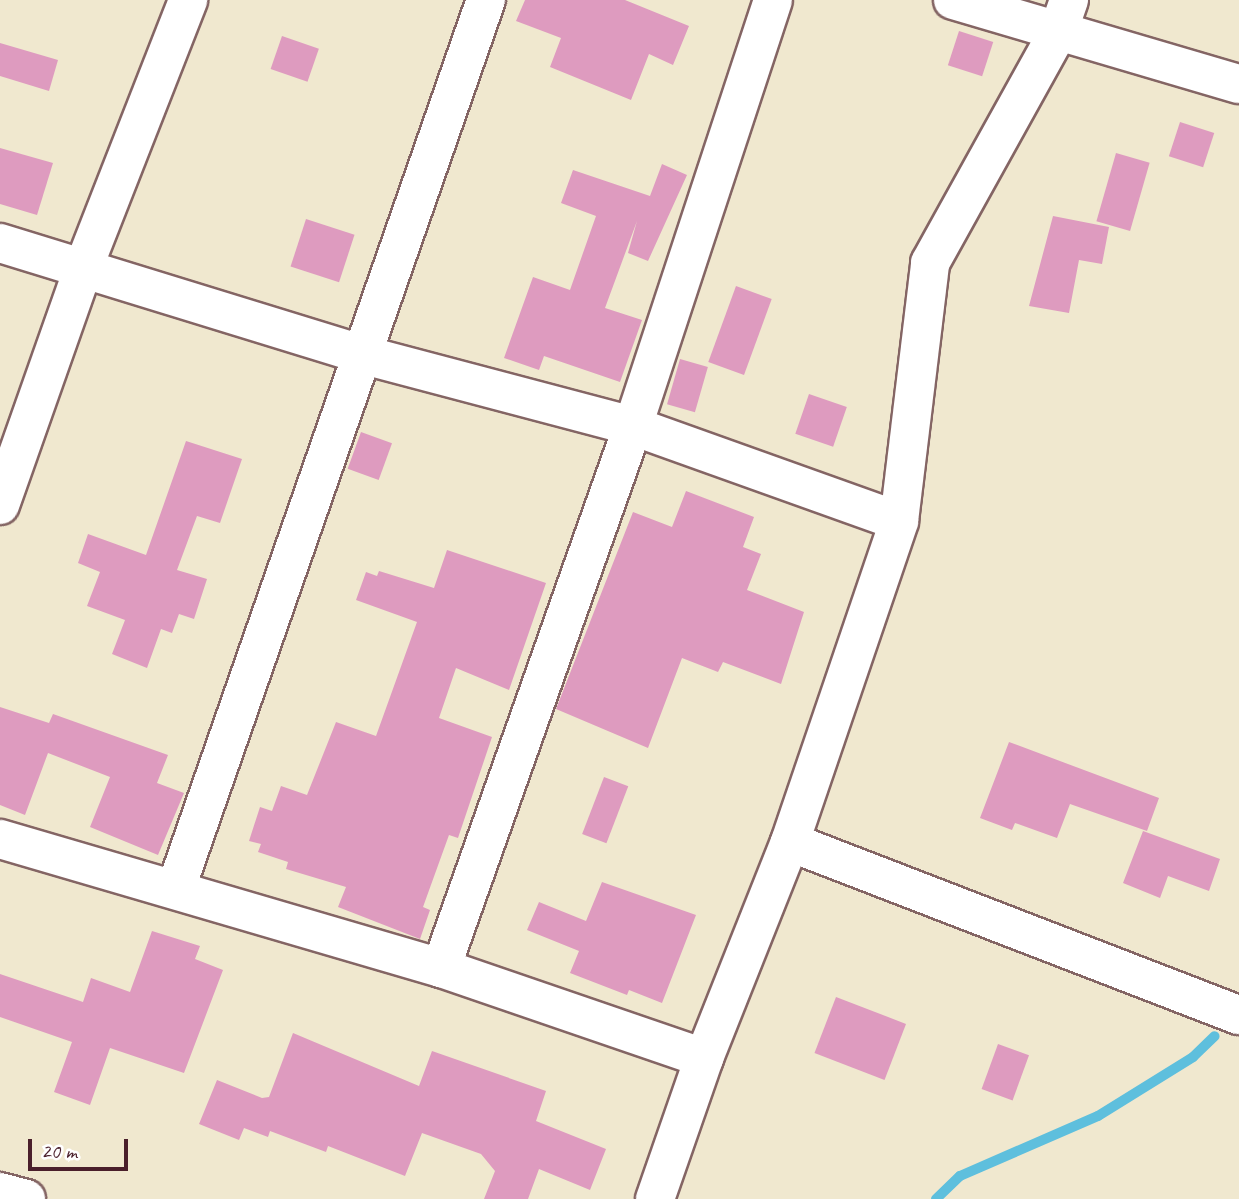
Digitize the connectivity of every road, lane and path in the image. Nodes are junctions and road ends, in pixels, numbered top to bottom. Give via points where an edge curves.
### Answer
1 (188, 0) edge
2 (486, 0) edge
3 (773, 0) edge
4 (953, 0) edge
5 (1064, 16) edge
6 (1239, 84) edge
7 (0, 243) edge
8 (85, 266) junction
9 (360, 354) junction
10 (633, 426) junction
11 (0, 505) edge
12 (899, 521) junction
13 (0, 839) edge
14 (790, 842) junction
15 (176, 888) junction
16 (441, 968) junction
17 (1239, 1015) edge
18 (704, 1058) junction
19 (0, 1192) edge
20 (26, 1199) edge
21 (654, 1199) edge

1 - 8 street
2 - 9 street
3 - 10 street
4 - 5 street
5 - 6 street
5 - 12 street via 930,263
7 - 8 street
8 - 9 street
8 - 11 street
9 - 10 street
9 - 15 street
10 - 12 street
10 - 16 street
12 - 14 street
13 - 15 street
14 - 17 street
14 - 18 street
15 - 16 street
16 - 18 street
18 - 21 street
19 - 20 street

